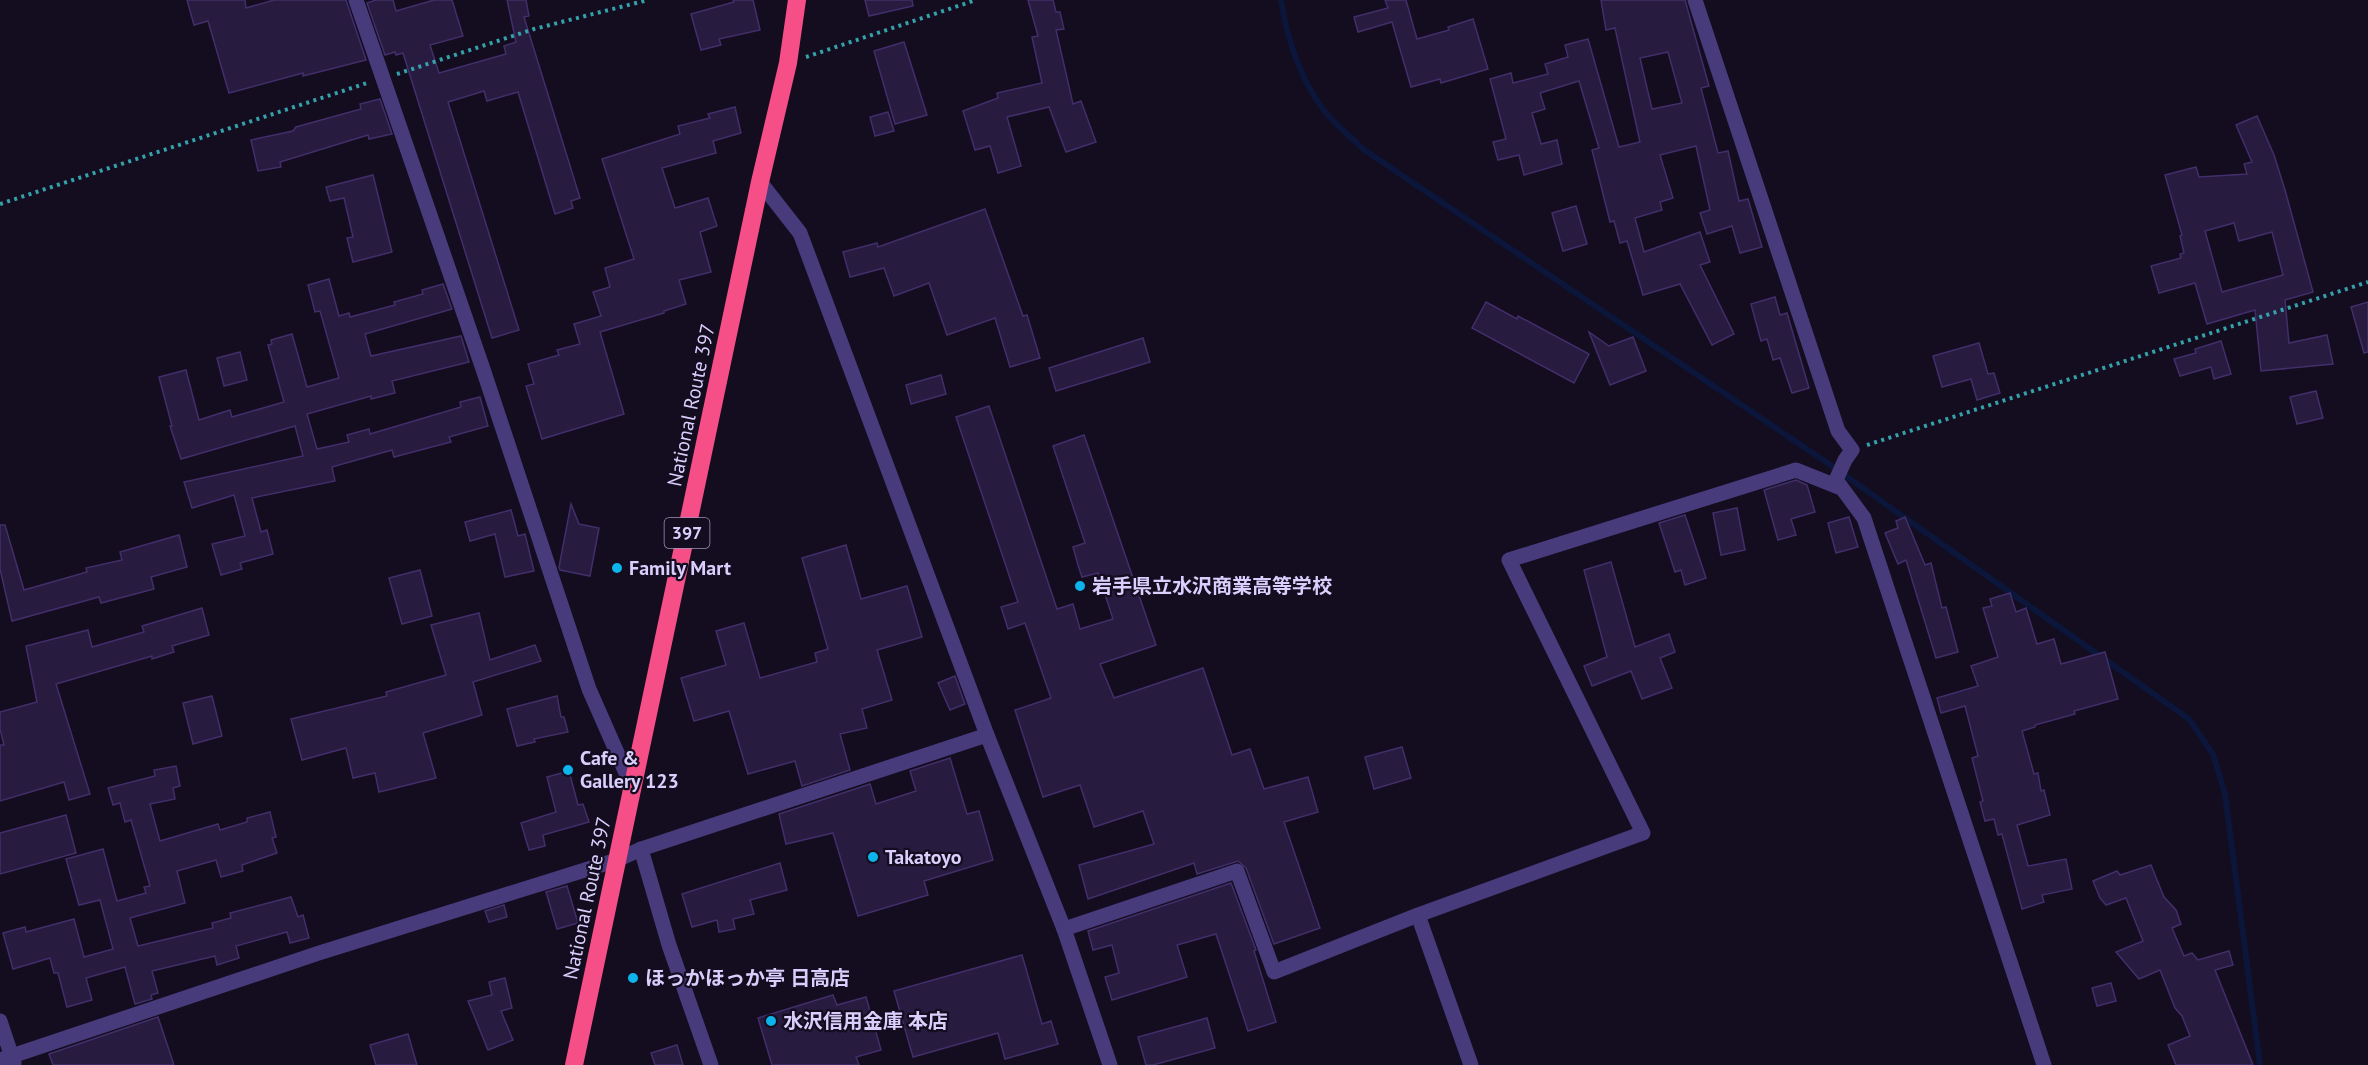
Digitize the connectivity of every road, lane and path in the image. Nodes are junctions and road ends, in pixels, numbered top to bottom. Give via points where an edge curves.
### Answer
1 (356, 0) edge
2 (648, 0) edge
3 (797, 0) edge
4 (975, 0) edge
5 (1695, 0) edge
6 (788, 63) junction
7 (381, 79) junction
8 (760, 182) junction
9 (0, 204) edge
10 (2368, 282) edge
11 (1849, 455) junction
12 (1839, 484) junction
13 (987, 735) junction
14 (633, 789) junction
15 (641, 849) junction
16 (617, 860) junction
17 (1419, 915) junction
18 (1064, 929) junction
19 (0, 1021) edge
20 (9, 1060) edge
21 (574, 1065) edge
22 (711, 1065) edge
23 (1110, 1065) edge
24 (1471, 1065) edge
25 (2044, 1065) edge

1 - 7 street
2 - 7 path via 534,29
3 - 6 highway, National Route 397 / 397
4 - 6 path
5 - 11 street
6 - 8 highway, National Route 397 / 397
7 - 9 path
7 - 14 street via 589,689
8 - 13 street via 800,233
8 - 14 highway, National Route 397 / 397
10 - 11 path
11 - 12 street
12 - 17 street via 1796,470 1509,560 1643,833
12 - 25 street via 1864,518
13 - 15 street
13 - 18 street
14 - 16 highway, National Route 397 / 397
15 - 16 street
15 - 22 street
16 - 20 street via 319,953
16 - 21 highway, National Route 397 / 397
17 - 18 street via 1274,972 1237,871
17 - 24 street
18 - 23 street
19 - 20 street

